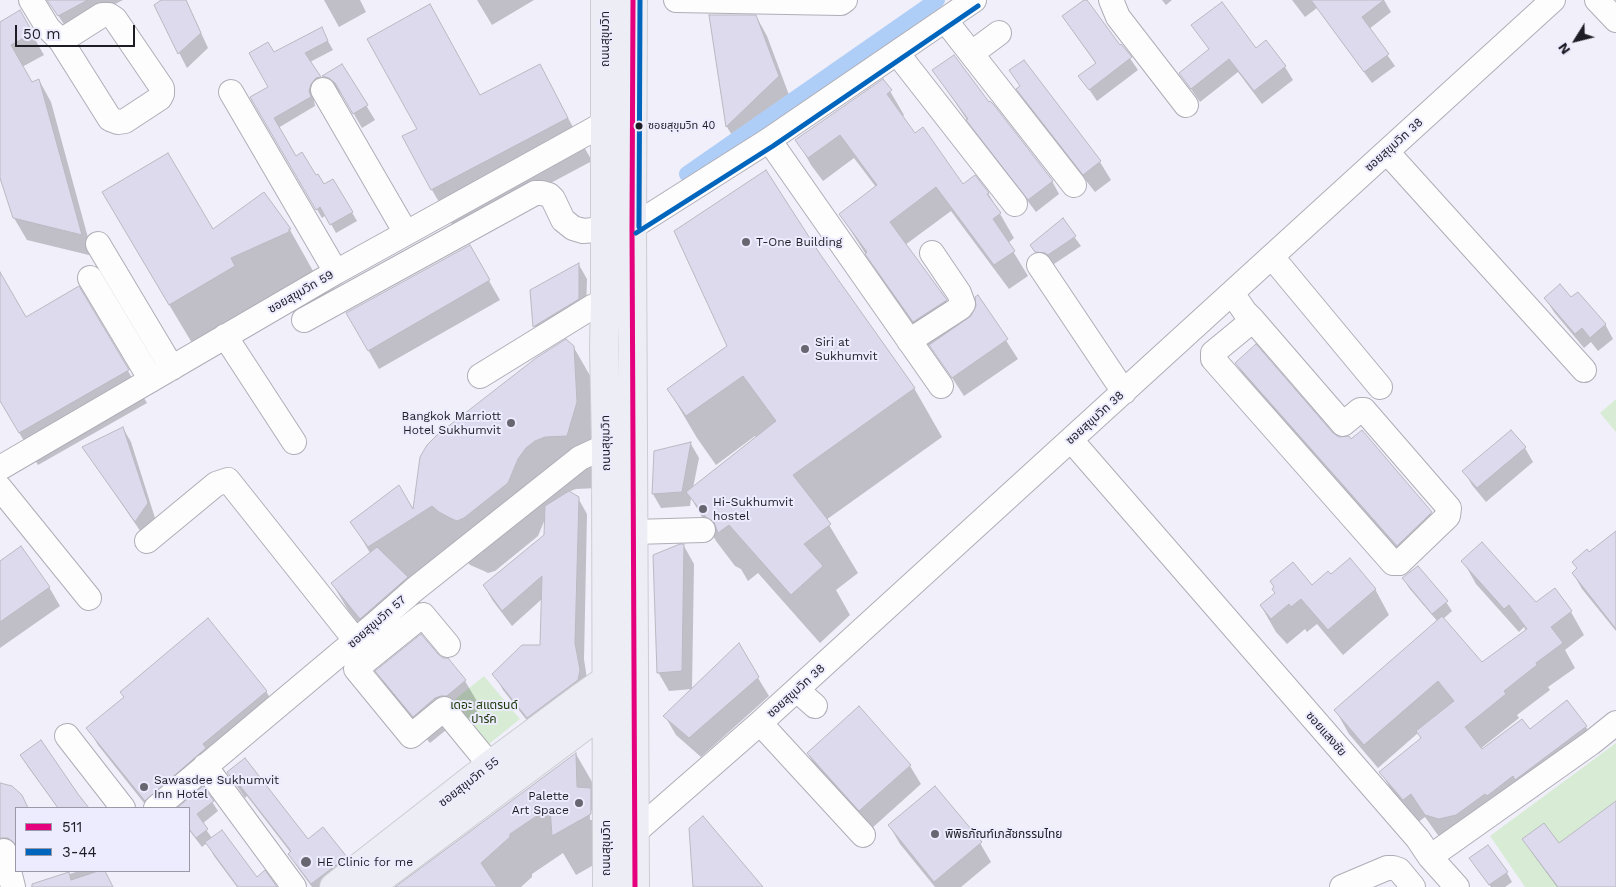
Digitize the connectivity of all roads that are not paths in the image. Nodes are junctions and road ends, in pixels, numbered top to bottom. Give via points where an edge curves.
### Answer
1 (31, 0) edge
2 (605, 0) edge
3 (633, 0) edge
4 (676, 0) edge
5 (845, 0) edge
6 (974, 0) edge
7 (1110, 0) edge
8 (1554, 0) edge
9 (1597, 0) edge
10 (945, 20) junction
11 (1616, 20) edge
12 (999, 33) dead end
13 (61, 41) junction
14 (897, 53) junction
15 (972, 53) junction
16 (323, 90) dead end
17 (231, 92) dead end
18 (1186, 105) dead end
19 (605, 123) junction
20 (769, 140) junction
21 (1387, 152) junction
22 (1074, 185) dead end
23 (1015, 204) dead end
24 (632, 227) junction
25 (605, 230) junction
26 (406, 233) junction
27 (98, 244) dead end
28 (932, 253) dead end
29 (1272, 257) junction
30 (1039, 265) dead end
31 (336, 272) junction
32 (90, 278) dead end
33 (605, 301) junction
34 (1243, 308) junction
35 (304, 320) dead end
36 (225, 336) junction
37 (909, 341) junction
38 (172, 368) junction
39 (1584, 370) dead end
40 (480, 376) dead end
41 (151, 380) junction
42 (941, 386) dead end
43 (1380, 387) dead end
44 (1124, 392) junction
45 (1071, 440) junction
46 (294, 442) dead end
47 (606, 446) junction
48 (0, 468) edge
49 (0, 488) edge
50 (702, 530) dead end
51 (634, 532) junction
52 (146, 541) dead end
53 (89, 598) dead end
54 (399, 603) junction
55 (413, 622) junction
56 (356, 640) junction
57 (448, 645) dead end
58 (633, 677) junction
59 (606, 680) junction
60 (797, 690) junction
61 (814, 706) dead end
62 (606, 710) junction
63 (633, 711) junction
64 (760, 723) junction
65 (1616, 723) edge
66 (67, 736) dead end
67 (490, 765) junction
68 (205, 766) junction
69 (122, 807) edge
70 (157, 807) edge
71 (634, 833) junction
72 (863, 835) dead end
73 (4, 851) dead end
74 (1430, 857) junction
75 (13, 887) edge
76 (294, 887) edge
77 (334, 887) edge
78 (369, 887) edge
79 (606, 887) edge
80 (635, 887) edge
81 (1342, 887) edge
82 (1413, 887) edge
83 (1457, 887) edge

1 - 13 street via 48,28
2 - 19 main road, ถนนสุขุมวิท
3 - 24 main road
4 - 5 street via 841,3
6 - 10 street
7 - 18 street via 1118,17
8 - 21 street, ซอยสุขุมวิท 38
9 - 11 street
10 - 14 street
10 - 15 street
12 - 15 street
13 - 13 street via 110,119 125,121 160,98 162,88 115,19 102,15
14 - 20 street
14 - 23 street
15 - 22 street
16 - 26 street
17 - 31 street
19 - 25 main road, ถนนสุขุมวิท
19 - 26 street, ซอยสุขุมวิท 59
20 - 24 street
20 - 37 street
21 - 29 street, ซอยสุขุมวิท 38
21 - 39 street
24 - 25 main road
24 - 51 main road
25 - 33 main road, ถนนสุขุมวิท
25 - 35 street via 573,228 563,220 553,199 542,192 536,193
26 - 31 street, ซอยสุขุมวิท 59
27 - 38 street
28 - 37 street via 963,304
29 - 34 street, ซอยสุขุมวิท 38
29 - 43 street
30 - 44 street
31 - 36 street, ซอยสุขุมวิท 59
32 - 41 street
33 - 40 street
33 - 47 main road, ถนนสุขุมวิท
34 - 34 street via 1343,424 1364,410 1449,508 1448,516 1399,563 1392,563 1213,359 1213,353
34 - 44 street, ซอยสุขุมวิท 38
36 - 38 street, ซอยสุขุมวิท 59
36 - 46 street
37 - 42 street
38 - 41 street, ซอยสุขุมวิท 59
41 - 48 street, ซอยสุขุมวิท 59
44 - 45 street, ซอยสุขุมวิท 38
45 - 60 street, ซอยสุขุมวิท 38
45 - 74 street, ซอยแสงชัย via 1418,839
47 - 54 street, ซอยสุขุมวิท 57 via 580,458
47 - 59 main road, ถนนสุขุมวิท
49 - 53 street
50 - 51 street
51 - 58 main road
52 - 56 street via 216,484 228,480
54 - 55 street
54 - 56 street, ซอยสุขุมวิท 57
55 - 57 street via 423,615
55 - 67 street via 356,669 411,736 444,709
56 - 68 street, ซอยสุขุมวิท 57
58 - 59 main road
58 - 63 main road
59 - 62 main road, ถนนสุขุมวิท
59 - 67 main road, ซอยสุขุมวิท 55
60 - 61 street
60 - 64 street, ซอยสุขุมวิท 38
62 - 63 main road
62 - 78 main road, ซอยสุขุมวิท 55
62 - 79 main road, ถนนสุขุมวิท
63 - 71 main road
64 - 71 street, ซอยสุขุมวิท 38
64 - 72 street
65 - 74 street
66 - 69 street
67 - 77 main road, ซอยสุขุมวิท 55
68 - 70 street, ซอยสุขุมวิท 57
68 - 76 street
71 - 80 main road
73 - 75 street
74 - 83 street, ซอยแสงชัย
81 - 82 street via 1393,868 1399,870

